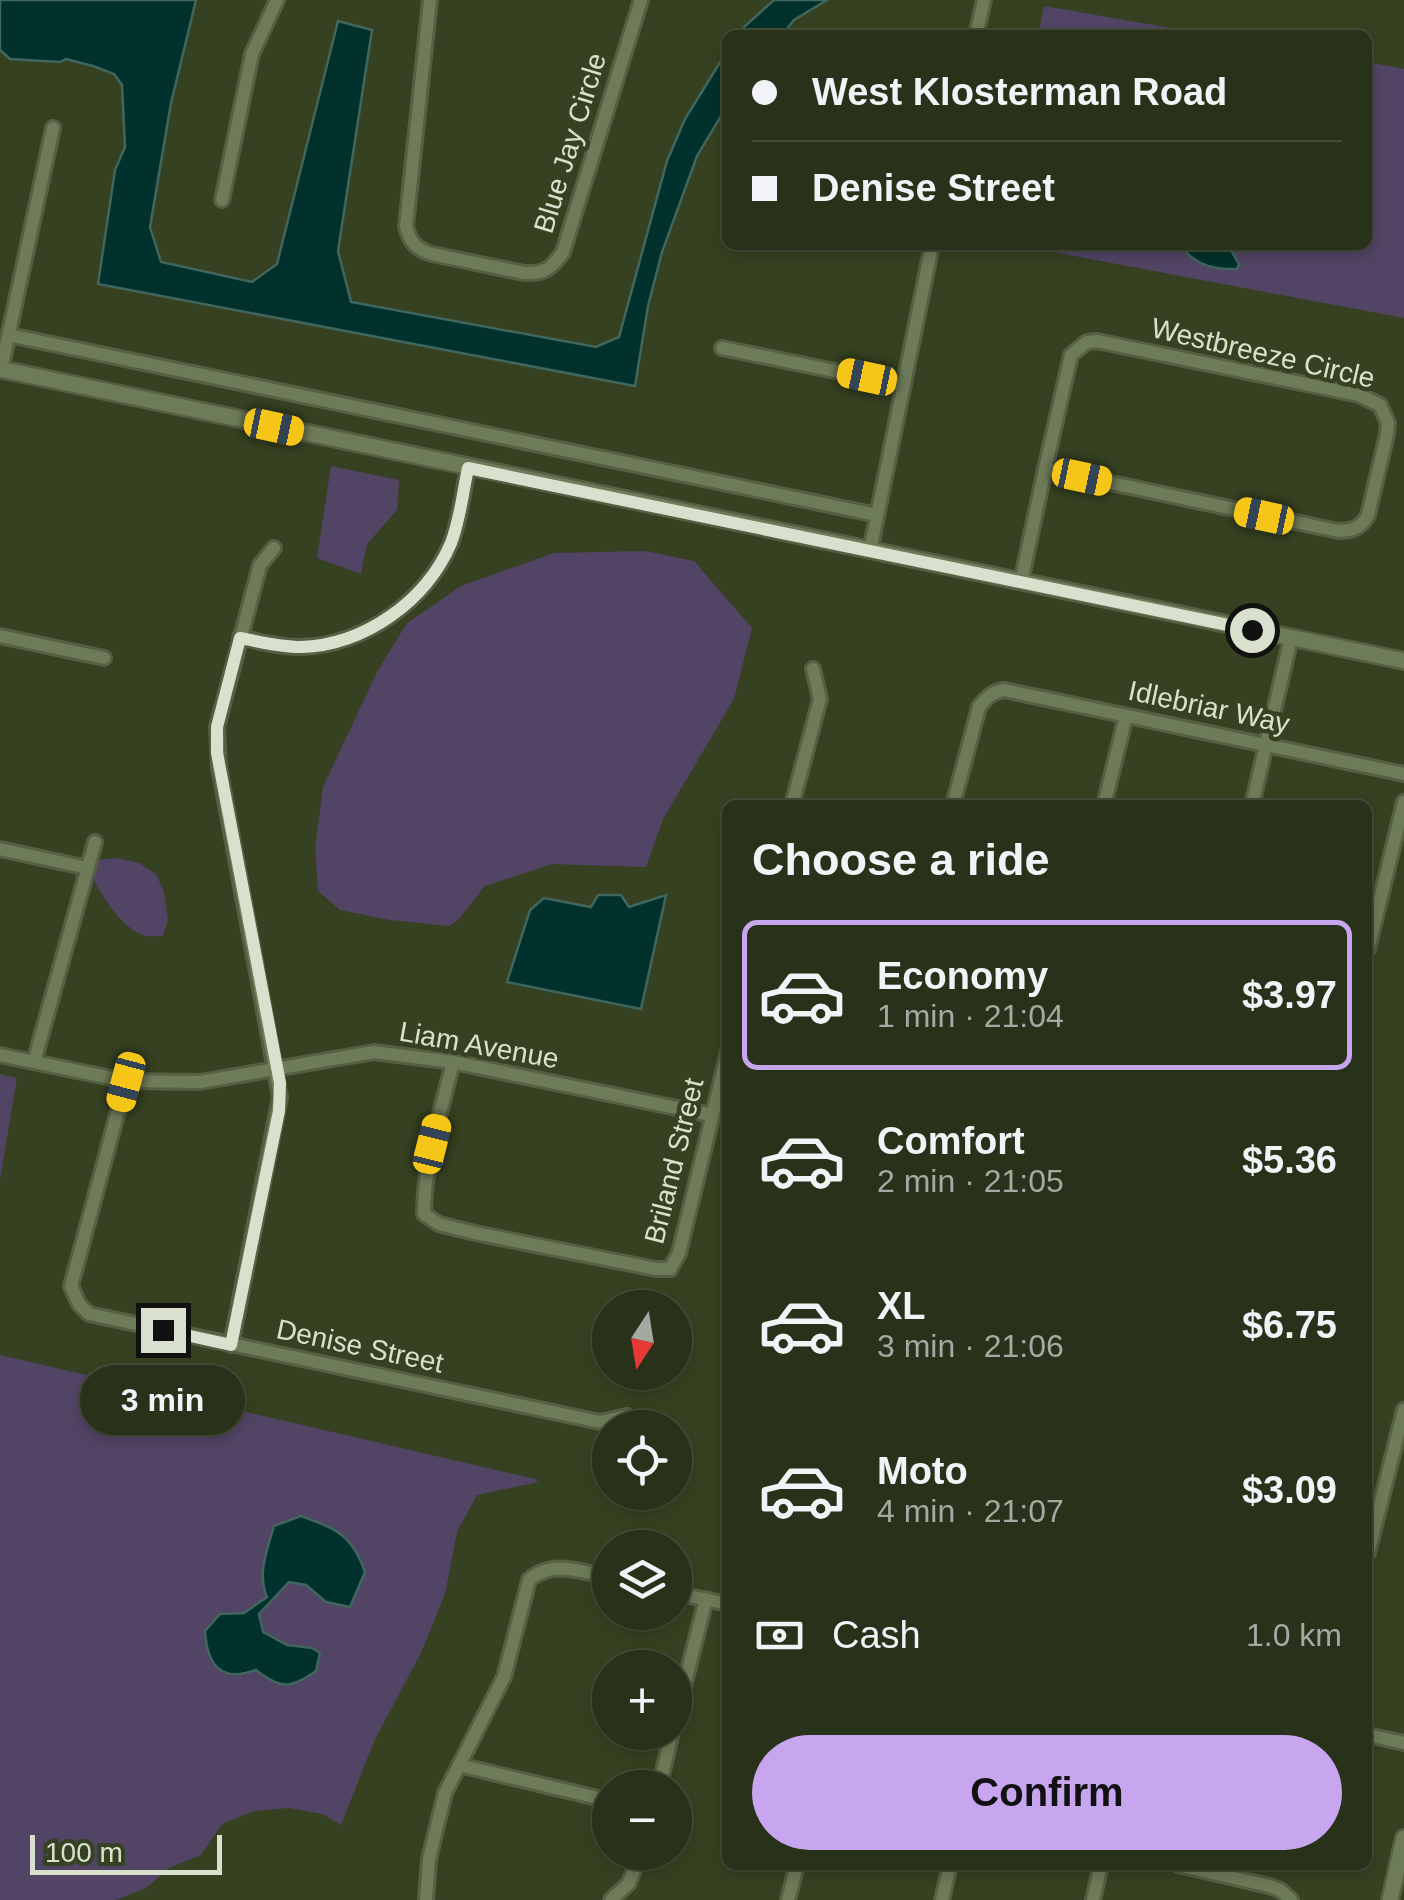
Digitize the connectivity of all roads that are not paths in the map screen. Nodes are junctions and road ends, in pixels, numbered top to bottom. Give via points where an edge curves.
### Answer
1 (276, 0) edge
2 (430, 0) edge
3 (641, 0) edge
4 (984, 0) edge
5 (977, 30) edge
6 (53, 128) dead end
7 (222, 200) dead end
8 (931, 250) edge
9 (8, 334) junction
10 (722, 348) dead end
11 (0, 370) edge
12 (904, 385) junction
13 (468, 468) junction
14 (1045, 469) junction
15 (877, 516) junction
16 (274, 548) dead end
17 (870, 551) junction
18 (1022, 582) junction
19 (0, 636) edge
20 (240, 638) junction
21 (1291, 638) junction
22 (104, 658) dead end
23 (1404, 661) edge
24 (813, 669) dead end
25 (1126, 716) junction
26 (1268, 744) junction
27 (1404, 774) edge
28 (793, 800) edge
29 (954, 800) edge
30 (1105, 800) edge
31 (1253, 800) edge
32 (1404, 802) edge
33 (95, 842) dead end
34 (0, 849) edge
35 (88, 868) junction
36 (1372, 932) edge
37 (0, 1054) edge
38 (34, 1062) junction
39 (453, 1062) junction
40 (276, 1067) junction
41 (722, 1075) edge
42 (126, 1082) junction
43 (711, 1116) junction
44 (231, 1345) junction
45 (1404, 1410) edge
46 (592, 1420) edge
47 (1372, 1535) edge
48 (592, 1575) edge
49 (692, 1596) edge
50 (706, 1600) junction
51 (722, 1603) edge
52 (692, 1655) edge
53 (1372, 1736) edge
54 (1404, 1743) edge
55 (459, 1765) junction
56 (592, 1798) edge
57 (1404, 1838) edge
58 (634, 1870) edge
59 (796, 1870) edge
60 (949, 1870) edge
61 (1100, 1870) edge
62 (1200, 1870) edge
63 (426, 1900) edge
64 (611, 1900) edge
65 (788, 1900) edge
66 (942, 1900) edge
67 (1092, 1900) edge
68 (1291, 1900) edge
69 (1390, 1900) edge

1 - 7 street via 252,54
2 - 3 street, Blue Jay Circle via 408,236 419,250 524,274 539,274 563,252
4 - 5 street
6 - 9 street
8 - 12 street
9 - 11 street
9 - 15 street
10 - 12 street
11 - 13 street
12 - 15 street
13 - 17 street
13 - 20 street via 450,544 433,576 403,607 367,630 324,645
14 - 14 street, Westbreeze Circle via 1350,531 1368,515 1388,423 1380,404 1359,396 1086,342 1070,355
14 - 18 street
15 - 17 street
16 - 20 street via 260,565
17 - 18 street
18 - 21 street
19 - 22 street
20 - 40 street via 217,727 217,753
21 - 23 street
21 - 26 street
24 - 28 street via 820,698
25 - 26 street, Idlebriar Way
25 - 29 street, Idlebriar Way via 1004,690 989,696 979,707
25 - 30 street
26 - 27 street, Idlebriar Way
26 - 31 street
32 - 36 street
33 - 35 street
34 - 35 street
35 - 38 street
37 - 38 street, Liam Avenue
38 - 42 street, Liam Avenue
39 - 40 street, Liam Avenue via 374,1052
39 - 43 street, Liam Avenue
39 - 43 street, Briland Street via 432,1144 424,1214 475,1233 670,1269
40 - 42 street, Liam Avenue via 200,1082
40 - 44 street via 279,1111
41 - 43 street, Briland Street
42 - 44 street, Denise Street via 73,1293 95,1316
44 - 46 street, Denise Street
45 - 47 street
48 - 55 street via 556,1568 529,1580 504,1677
49 - 50 street
50 - 51 street
50 - 52 street
53 - 54 street
55 - 56 street
55 - 63 street via 442,1802
57 - 69 street
58 - 64 street
59 - 65 street
60 - 66 street
61 - 67 street
62 - 68 street via 1274,1887

